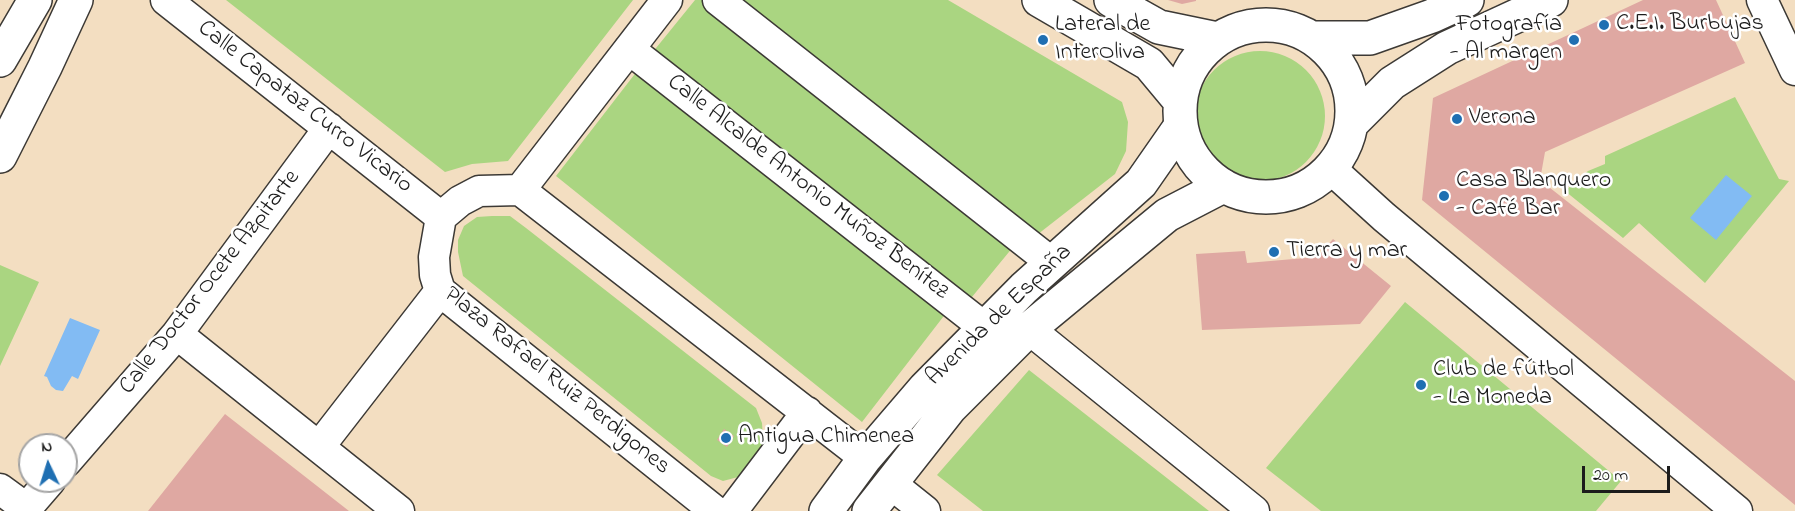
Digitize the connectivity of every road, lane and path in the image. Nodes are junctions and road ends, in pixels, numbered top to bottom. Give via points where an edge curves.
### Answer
1 (76, 0) edge
2 (166, 0) edge
3 (667, 0) edge
4 (718, 0) edge
5 (1039, 0) edge
6 (1112, 0) edge
7 (1467, 0) edge
8 (1551, 0) edge
9 (1762, 0) edge
10 (27, 4) edge
11 (1312, 38) junction
12 (1217, 39) junction
13 (629, 49) junction
14 (0, 60) edge
15 (1795, 70) edge
16 (1180, 114) junction
17 (1352, 123) junction
18 (329, 128) junction
19 (0, 156) edge
20 (1330, 168) junction
21 (1223, 186) junction
22 (520, 190) junction
23 (441, 217) junction
24 (1052, 263) junction
25 (440, 291) junction
26 (985, 328) junction
27 (1029, 329) junction
28 (177, 334) junction
29 (807, 412) junction
30 (319, 447) junction
31 (78, 448) edge
32 (865, 458) junction
33 (890, 483) junction
34 (0, 489) edge
35 (40, 493) edge
36 (25, 510) edge
37 (399, 511) edge
38 (715, 511) edge
39 (732, 511) edge
40 (826, 511) edge
41 (869, 511) edge
42 (925, 511) edge
43 (1254, 511) edge
44 (1737, 511) edge

1 - 19 main road
2 - 18 street, Calle Capataz Curro Vicario
3 - 13 street
4 - 24 street
5 - 16 main road via 1149,64
6 - 12 main road via 1159,27
7 - 11 main road via 1370,38
8 - 17 main road via 1447,48 1392,83
9 - 15 street
10 - 14 main road
11 - 12 main road via 1289,28 1264,24 1240,28
11 - 17 main road via 1331,54 1344,75 1351,98
12 - 16 main road via 1199,56 1186,77
13 - 22 street
13 - 26 street, Calle Alcalde Antonio Muñoz Benítez
16 - 21 main road via 1189,151 1203,171
16 - 24 main road, Avenida de España via 1141,183
17 - 20 main road via 1344,147
18 - 23 street, Calle Capataz Curro Vicario
18 - 28 street, Calle Doctor Ocete Azpitarte
20 - 21 main road via 1307,186 1280,196 1250,196
20 - 44 street
21 - 27 main road, Avenida de España via 1167,215
22 - 23 street via 479,191
22 - 29 street
23 - 25 street, Plaza Rafael Ruiz Perdigones via 434,257
24 - 26 main road, Avenida de España
25 - 30 street
25 - 38 street, Plaza Rafael Ruiz Perdigones
26 - 32 main road, Avenida de España via 924,388
27 - 33 main road, Avenida de España via 950,408
27 - 43 street
28 - 30 street
28 - 31 street, Calle Doctor Ocete Azpitarte
29 - 32 street
29 - 39 street
30 - 37 street
32 - 40 main road, Avenida de España
33 - 41 main road, Avenida de España
33 - 42 street
34 - 36 street
35 - 36 street

